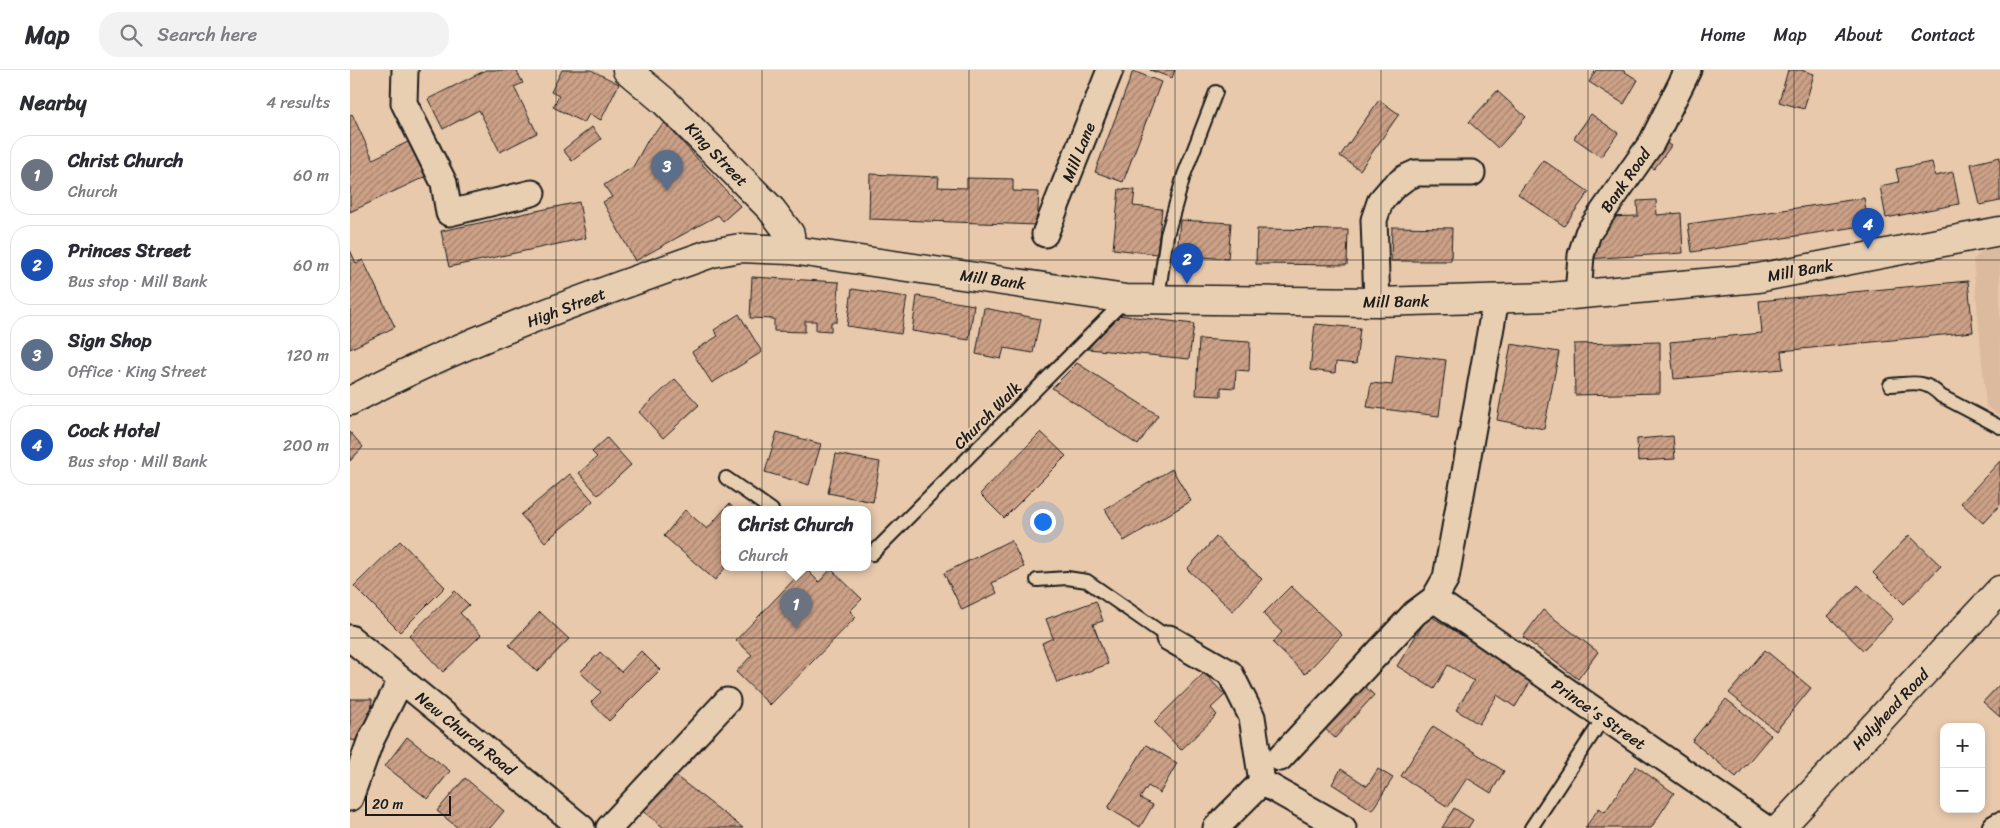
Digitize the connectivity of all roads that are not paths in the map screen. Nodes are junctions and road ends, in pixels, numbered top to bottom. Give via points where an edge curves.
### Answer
1 (405, 70) edge
2 (627, 70) edge
3 (1110, 70) edge
4 (1688, 70) edge
5 (1216, 92) dead end
6 (1472, 173) dead end
7 (532, 192) dead end
8 (2000, 231) edge
9 (1045, 234) dead end
10 (791, 250) junction
11 (1578, 295) junction
12 (1126, 299) junction
13 (1158, 300) junction
14 (1496, 300) junction
15 (1377, 302) junction
16 (1890, 385) dead end
17 (350, 401) edge
18 (2000, 427) edge
19 (726, 478) dead end
20 (766, 506) edge
21 (871, 551) edge
22 (1037, 580) dead end
23 (2000, 590) edge
24 (1434, 599) junction
25 (350, 638) edge
26 (1169, 638) joint
27 (401, 680) junction
28 (727, 701) dead end
29 (1604, 717) junction
30 (1280, 758) dead end
31 (1262, 782) junction
32 (350, 798) edge
33 (2000, 825) edge
34 (582, 828) edge
35 (609, 828) edge
36 (1216, 828) edge
37 (1344, 828) edge
38 (1531, 828) edge
39 (1765, 828) edge
40 (1780, 828) edge
41 (1994, 828) edge

1 - 7 street via 404,103 444,183 449,214
2 - 10 street, King Street via 666,102 771,209 790,234
3 - 9 street, Mill Lane
4 - 11 street, Bank Road via 1652,142 1588,233 1581,255
5 - 13 lane via 1184,175 1167,234
6 - 15 street via 1416,173 1392,188 1380,202 1374,220
8 - 11 street, Mill Bank via 1758,278
10 - 12 street, Mill Bank
10 - 17 street, High Street via 740,248 712,253 507,329 399,375
11 - 14 street, Mill Bank
12 - 13 street, Mill Bank
12 - 21 lane, Church Walk
13 - 15 street, Mill Bank
14 - 15 street, Mill Bank
14 - 24 street via 1446,578
16 - 18 lane via 1924,383 1940,396
19 - 20 lane
22 - 26 lane via 1067,578 1087,581
23 - 40 street, Holyhead Road
24 - 29 street, Prince's Street
24 - 30 street via 1415,613
25 - 27 street, New Church Road
26 - 31 street via 1230,673 1252,717
27 - 32 street via 370,742
27 - 34 street, New Church Road
28 - 35 street
29 - 38 lane
29 - 39 street, Prince's Street
31 - 36 street
31 - 37 street
33 - 41 street

